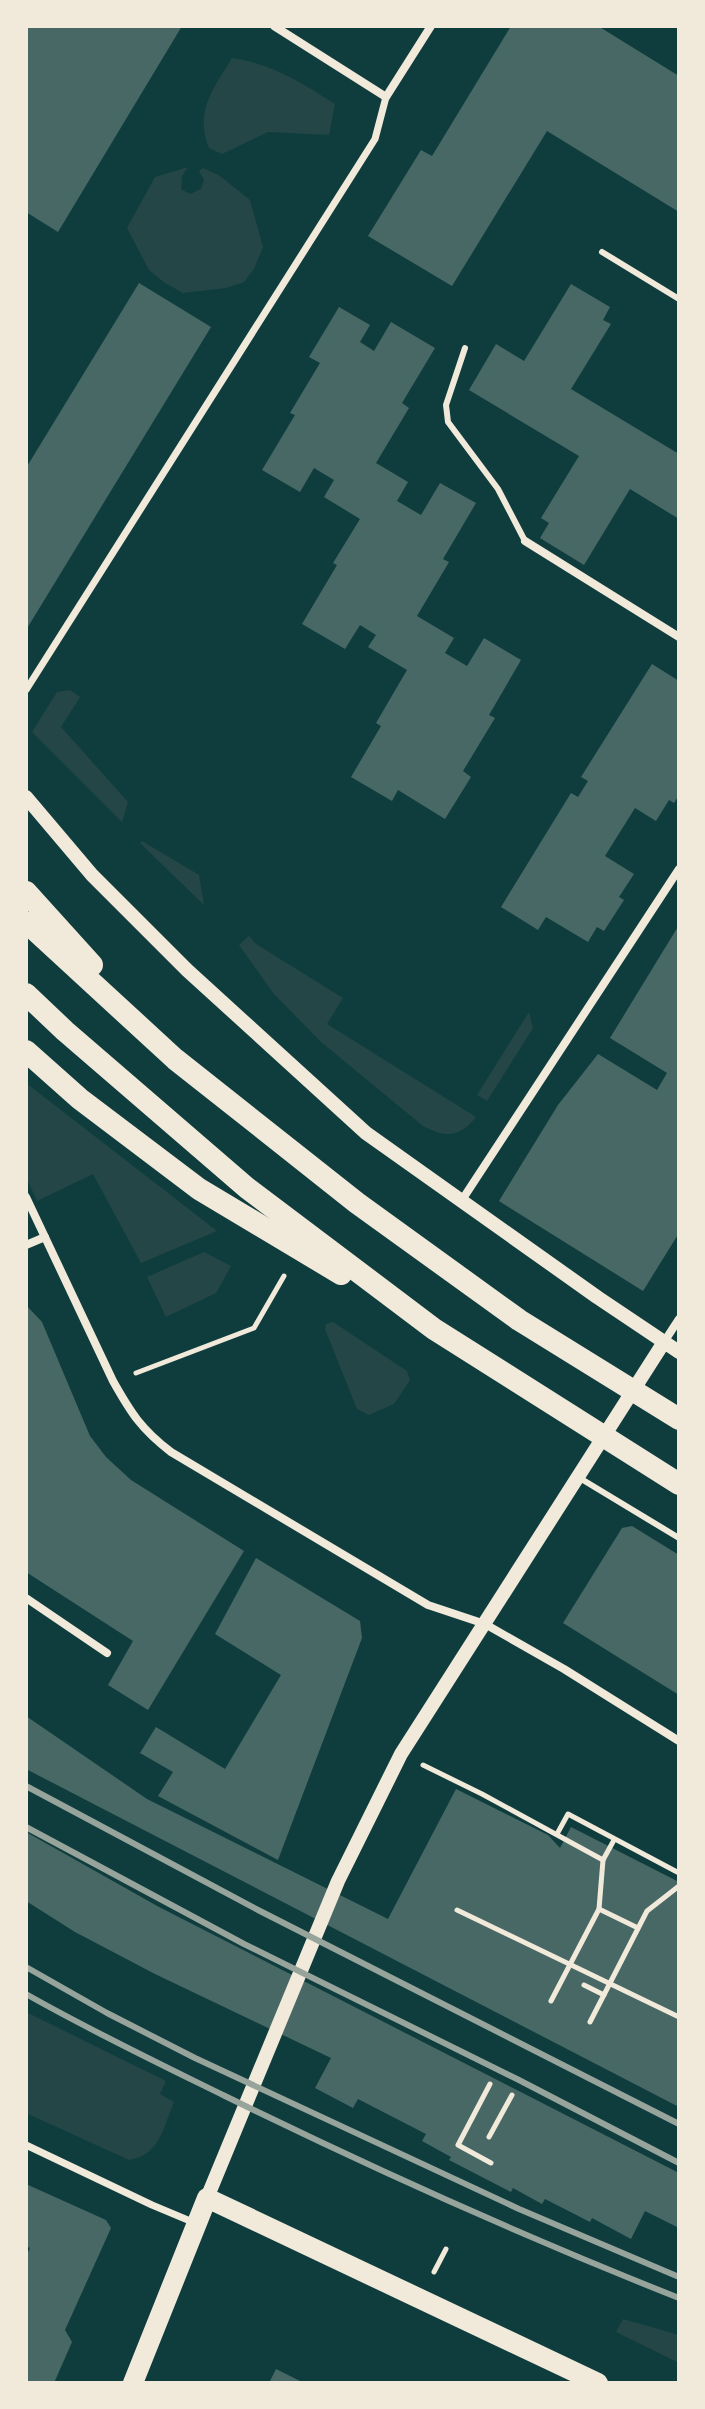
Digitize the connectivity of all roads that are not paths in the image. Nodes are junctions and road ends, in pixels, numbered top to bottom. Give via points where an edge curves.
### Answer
1 (274, 26) edge
2 (431, 26) edge
3 (386, 97) junction
4 (602, 252) dead end
5 (679, 299) edge
6 (465, 348) dead end
7 (525, 541) joint
8 (679, 637) edge
9 (26, 690) edge
10 (26, 797) edge
11 (679, 869) edge
12 (26, 892) edge
13 (26, 922) edge
14 (26, 994) edge
15 (26, 1051) edge
16 (175, 1059) junction
17 (26, 1197) edge
18 (462, 1200) junction
19 (45, 1237) junction
20 (26, 1245) edge
21 (679, 1319) edge
22 (434, 1329) junction
23 (664, 1342) junction
24 (679, 1352) edge
25 (679, 1419) edge
26 (578, 1477) junction
27 (679, 1484) edge
28 (679, 1538) edge
29 (26, 1598) edge
30 (485, 1624) junction
31 (107, 1653) dead end
32 (679, 1741) edge
33 (26, 2145) edge
34 (207, 2198) junction
35 (197, 2224) junction
36 (133, 2383) edge
37 (598, 2383) edge

1 - 3 street
2 - 3 street
3 - 9 street via 375,139
4 - 5 lane
6 - 7 lane via 446,405 448,422 498,489
7 - 8 street
10 - 18 street via 92,875 187,970 366,1133
11 - 18 street
12 - 16 highway
13 - 16 highway
14 - 22 highway via 247,1188
15 - 22 highway via 199,1189
16 - 25 highway via 357,1203 519,1320
17 - 19 street
18 - 23 street
19 - 20 street
19 - 30 street via 113,1381 146,1433 428,1605
21 - 23 street
22 - 27 highway
23 - 24 street
23 - 26 street
26 - 28 lane
26 - 30 street
29 - 31 street
30 - 32 street
30 - 34 street via 401,1754 338,1881
33 - 35 street
34 - 35 main road
34 - 37 main road
35 - 36 main road

